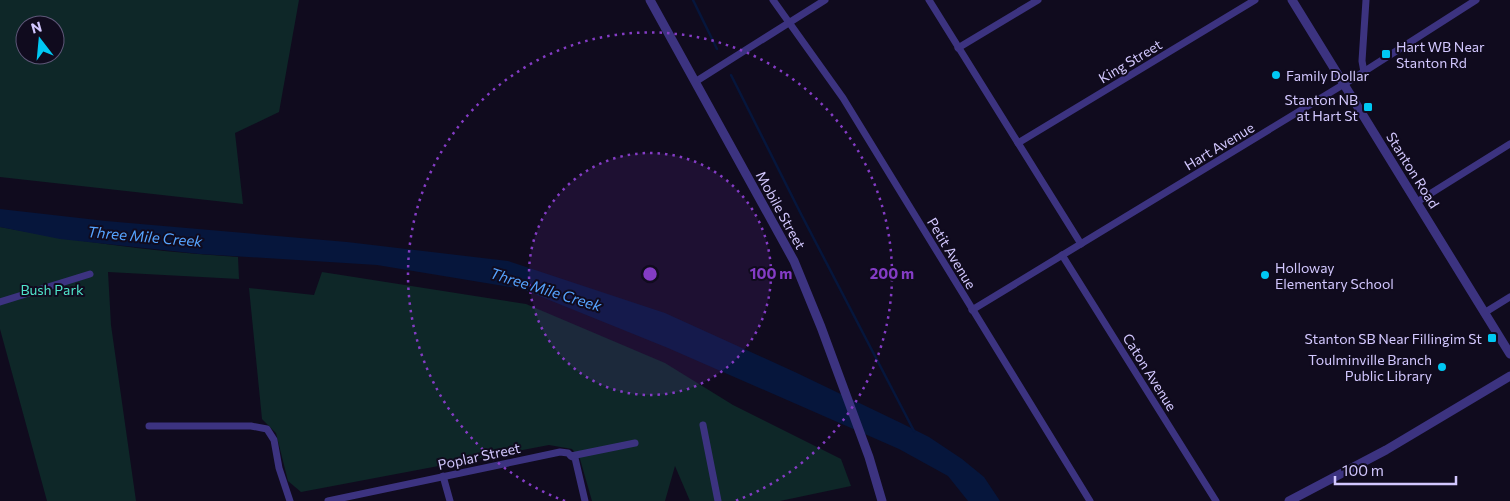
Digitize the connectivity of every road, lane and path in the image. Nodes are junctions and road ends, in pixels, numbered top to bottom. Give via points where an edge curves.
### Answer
1 (650, 0) edge
2 (773, 0) edge
3 (825, 0) edge
4 (929, 0) edge
5 (1038, 0) edge
6 (1254, 0) edge
7 (1292, 0) edge
8 (1366, 0) edge
9 (1476, 0) edge
10 (788, 22) junction
11 (958, 48) junction
12 (1364, 72) junction
13 (695, 82) junction
14 (1344, 84) junction
15 (1018, 143) junction
16 (1510, 144) edge
17 (1417, 202) junction
18 (1081, 244) junction
19 (1062, 255) junction
20 (90, 274) dead end
21 (1510, 297) edge
22 (0, 302) edge
23 (972, 310) junction
24 (1484, 313) junction
25 (1510, 354) edge
26 (1510, 376) edge
27 (704, 425) dead end
28 (150, 426) dead end
29 (635, 443) dead end
30 (571, 456) junction
31 (444, 476) junction
32 (290, 501) edge
33 (328, 501) edge
34 (450, 501) edge
35 (585, 501) edge
36 (718, 501) edge
37 (882, 501) edge
38 (1090, 501) edge
39 (1216, 501) edge
40 (1289, 501) edge

1 - 13 street, Mobile Street
2 - 10 street, Petit Avenue
3 - 10 street
4 - 11 street
5 - 11 street
6 - 15 street, King Street
7 - 14 street, Stanton Road
8 - 12 street
9 - 12 street, Hart Avenue
10 - 13 street
10 - 23 street, Petit Avenue via 843,98
11 - 15 street
12 - 14 street, Hart Avenue
13 - 37 street, Mobile Street via 794,261 821,326
14 - 17 street, Stanton Road
14 - 18 street, Hart Avenue
15 - 18 street
16 - 17 street
17 - 24 street, Stanton Road
18 - 19 street, Hart Avenue
19 - 23 street, Hart Avenue
19 - 39 street, Caton Avenue
20 - 22 street
21 - 24 street
23 - 38 street, Petit Avenue
24 - 25 street, Stanton Road
26 - 40 street via 1386,450
27 - 36 street
28 - 32 street via 252,426 267,429 274,440
29 - 30 street, Poplar Street
30 - 31 street, Poplar Street via 560,452
30 - 35 street via 575,458
31 - 33 street, Poplar Street
31 - 34 street

